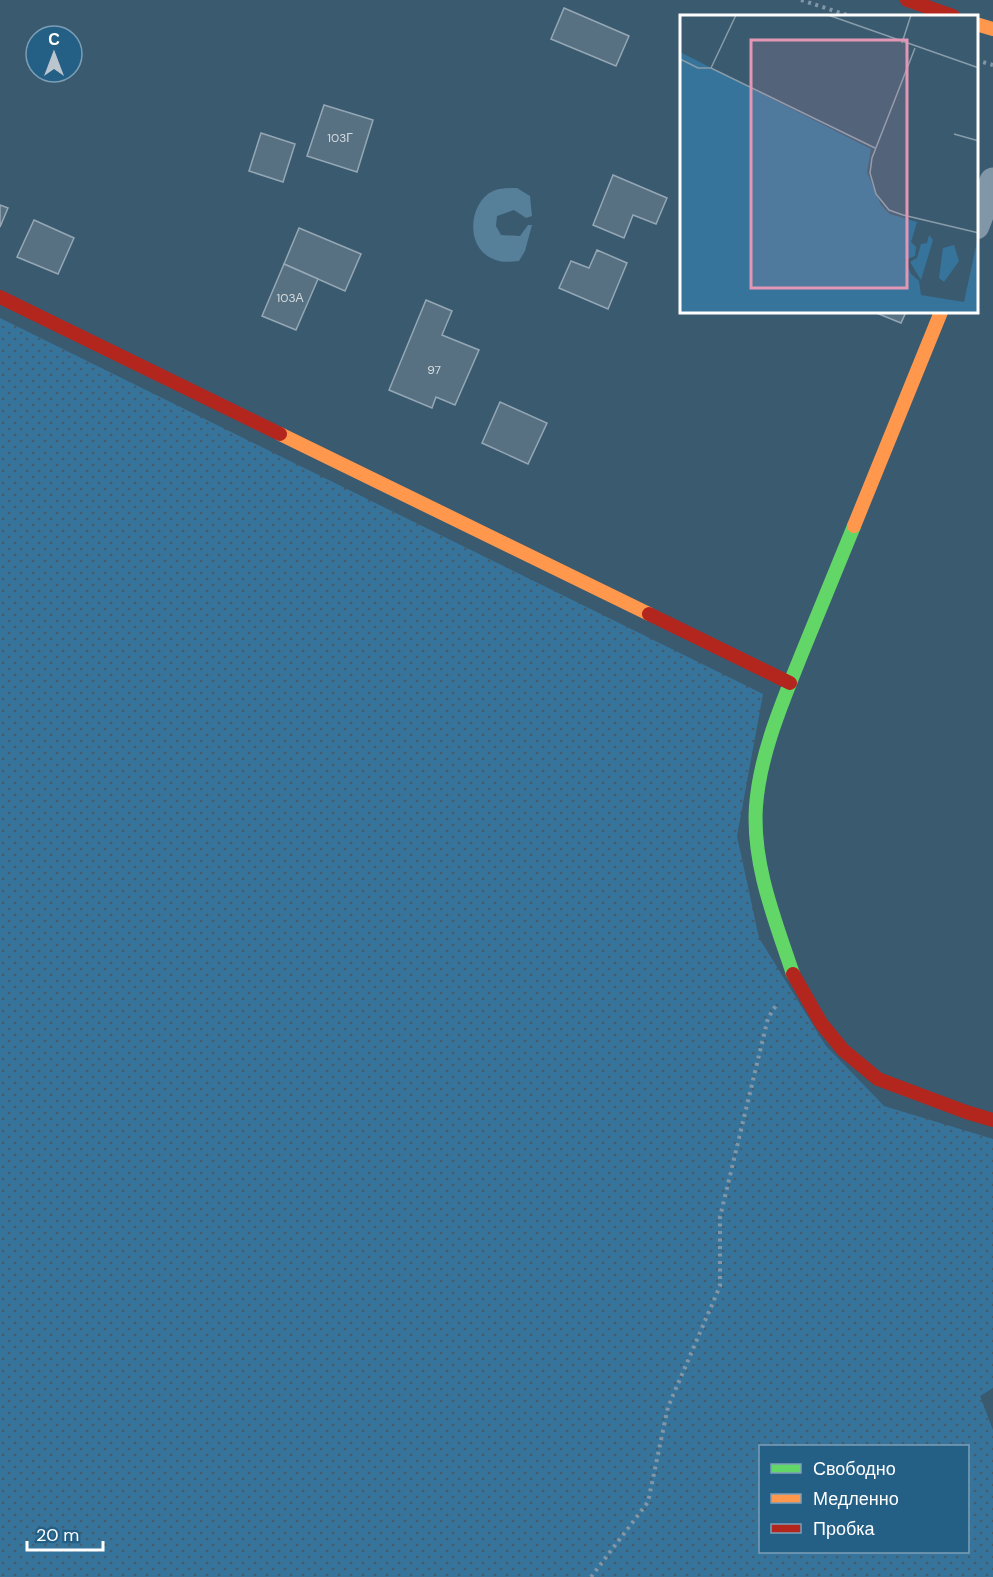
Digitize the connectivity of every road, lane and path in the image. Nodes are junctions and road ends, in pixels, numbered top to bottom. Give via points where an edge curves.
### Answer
1 (801, 0) edge
2 (907, 0) edge
3 (963, 0) edge
4 (847, 15) edge
5 (953, 15) edge
6 (956, 15) edge
7 (978, 25) edge
8 (993, 29) edge
9 (978, 61) edge
10 (993, 65) edge
11 (993, 181) edge
12 (978, 221) edge
13 (0, 297) edge
14 (940, 314) edge
15 (790, 683) junction
16 (794, 978) junction
17 (993, 1120) edge
18 (591, 1577) edge

1 - 4 path
2 - 5 street
3 - 6 street
7 - 8 street
9 - 10 path
11 - 12 street
13 - 15 street
14 - 15 street
15 - 16 street via 766,751 756,806 764,887
16 - 17 street via 843,1050 878,1079
16 - 18 path via 768,1018 720,1217 720,1286 668,1407 648,1502

